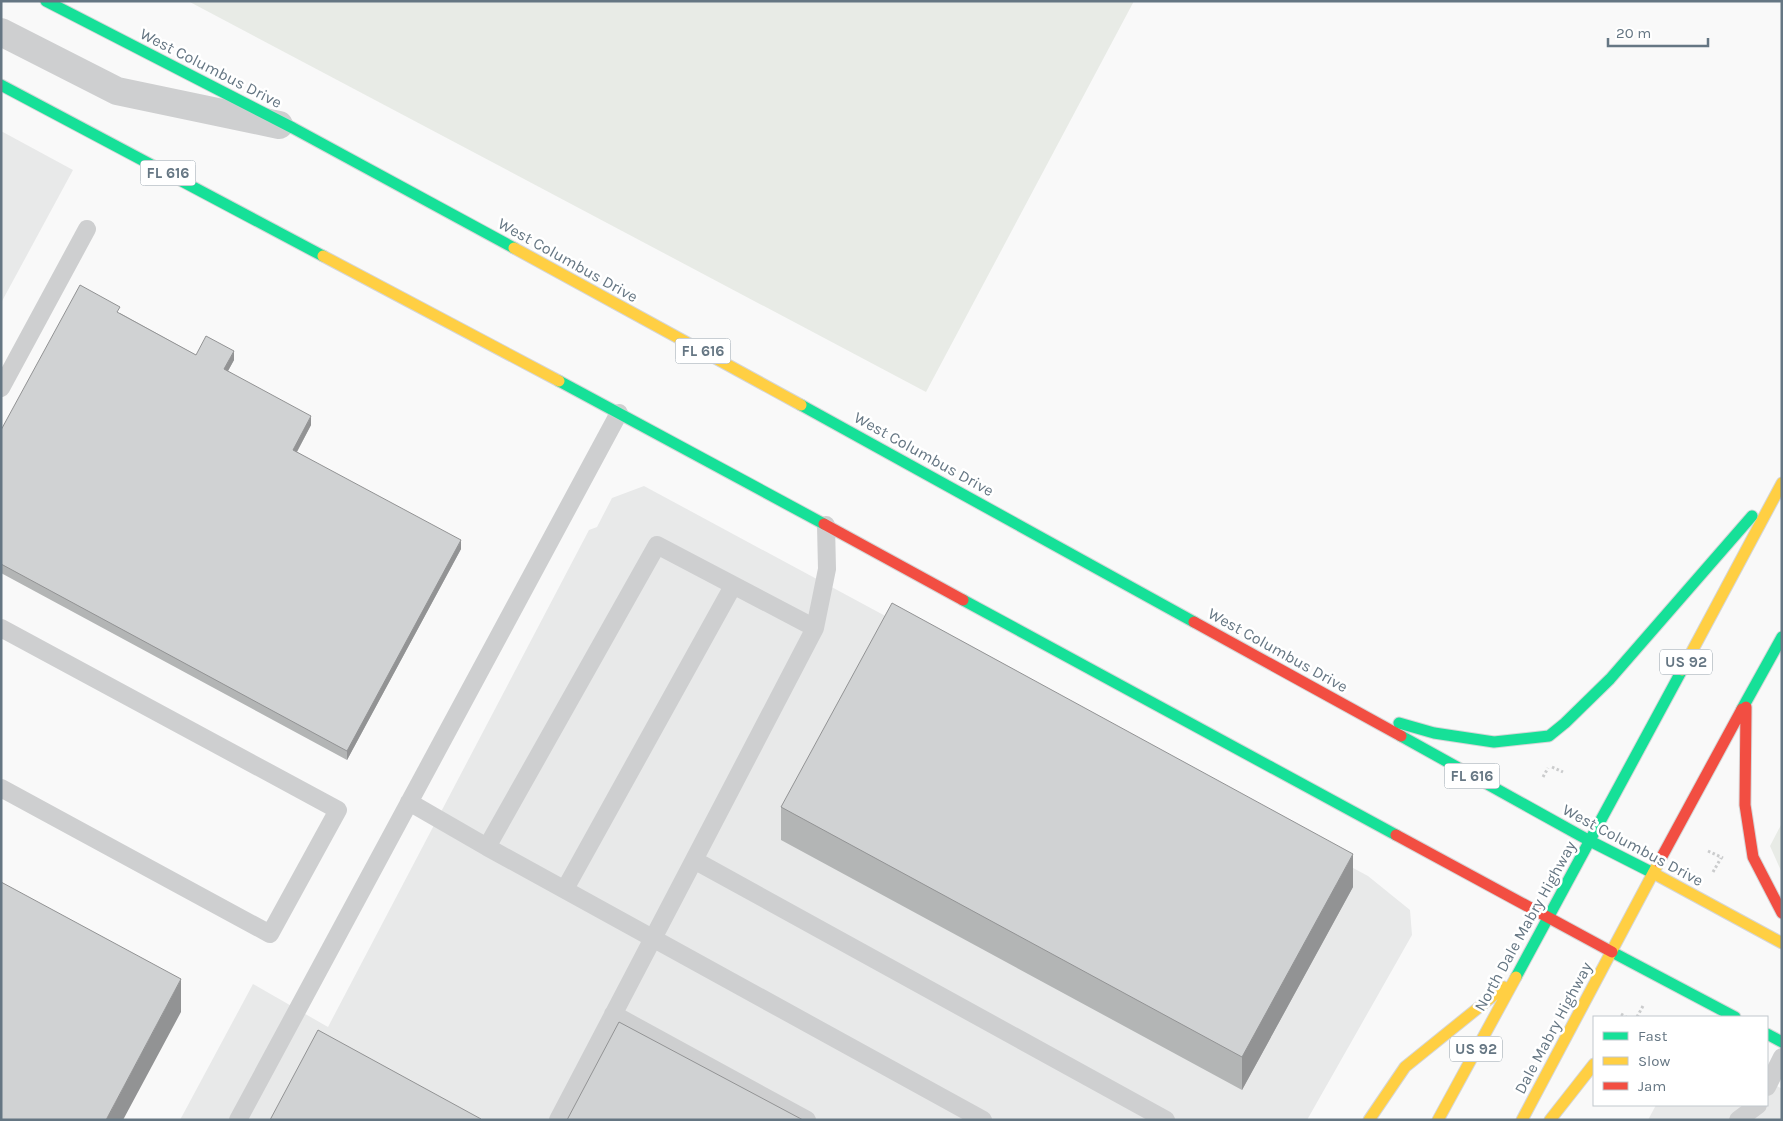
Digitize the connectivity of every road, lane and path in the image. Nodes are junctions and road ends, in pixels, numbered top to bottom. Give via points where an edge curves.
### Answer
1 (46, 1) edge
2 (1, 32) edge
3 (1, 85) edge
4 (293, 128) junction
5 (87, 229) dead end
6 (1, 388) edge
7 (619, 413) junction
8 (1782, 483) edge
9 (826, 525) junction
10 (734, 586) junction
11 (1, 628) edge
12 (815, 628) junction
13 (1782, 637) edge
14 (1746, 703) junction
15 (1355, 710) junction
16 (1550, 766) dead end
17 (1543, 777) dead end
18 (1, 788) edge
19 (409, 802) junction
20 (1590, 841) junction
21 (487, 846) junction
22 (1721, 858) dead end
23 (694, 860) junction
24 (1653, 873) junction
25 (1713, 873) dead end
26 (565, 889) junction
27 (1782, 913) edge
28 (1547, 916) junction
29 (652, 938) junction
30 (1782, 943) edge
31 (1612, 952) junction
32 (1515, 978) junction
33 (1646, 1001) dead end
34 (613, 1014) junction
35 (1621, 1014) dead end
36 (1624, 1016) edge
37 (1638, 1016) edge
38 (1733, 1016) edge
39 (1768, 1035) edge
40 (1782, 1042) edge
41 (1782, 1057) edge
42 (1593, 1065) edge
43 (1768, 1085) edge
44 (1757, 1106) edge
45 (238, 1120) edge
46 (558, 1120) edge
47 (807, 1120) edge
48 (983, 1120) edge
49 (1166, 1120) edge
50 (1369, 1120) edge
51 (1438, 1120) edge
52 (1522, 1120) edge
53 (1550, 1120) edge
54 (1738, 1120) edge

1 - 4 main road, West Columbus Drive / FL 616
2 - 4 street via 117,91
3 - 7 main road, FL 616
4 - 15 main road, West Columbus Drive / FL 616
5 - 6 lane
7 - 9 main road, FL 616
7 - 19 lane
8 - 15 main road via 1610,678 1548,736 1494,742 1434,733
8 - 20 main road, North Dale Mabry Highway / US 92
9 - 12 lane via 827,569
9 - 28 main road, FL 616
10 - 12 lane
10 - 21 lane via 656,545
10 - 26 lane
11 - 18 lane via 338,810 270,934
12 - 23 lane
13 - 14 main road
14 - 24 main road
14 - 27 main road via 1745,805 1753,858
15 - 20 main road, West Columbus Drive / FL 616
16 - 17 path
19 - 21 lane
19 - 45 lane
20 - 24 main road, West Columbus Drive / FL 616
20 - 28 main road, North Dale Mabry Highway / US 92
21 - 26 lane
22 - 25 path
23 - 29 lane
23 - 49 lane
24 - 30 main road, West Columbus Drive
24 - 31 main road
26 - 29 lane
28 - 31 main road, FL 616
28 - 32 main road, North Dale Mabry Highway / US 92
29 - 34 lane
29 - 48 lane
31 - 38 main road
31 - 52 main road, Dale Mabry Highway
32 - 50 main road via 1404,1067
32 - 51 main road, North Dale Mabry Highway / US 92
33 - 37 path
34 - 46 lane
34 - 47 lane
35 - 36 path
39 - 40 main road
41 - 43 lane
42 - 53 main road
44 - 54 lane

